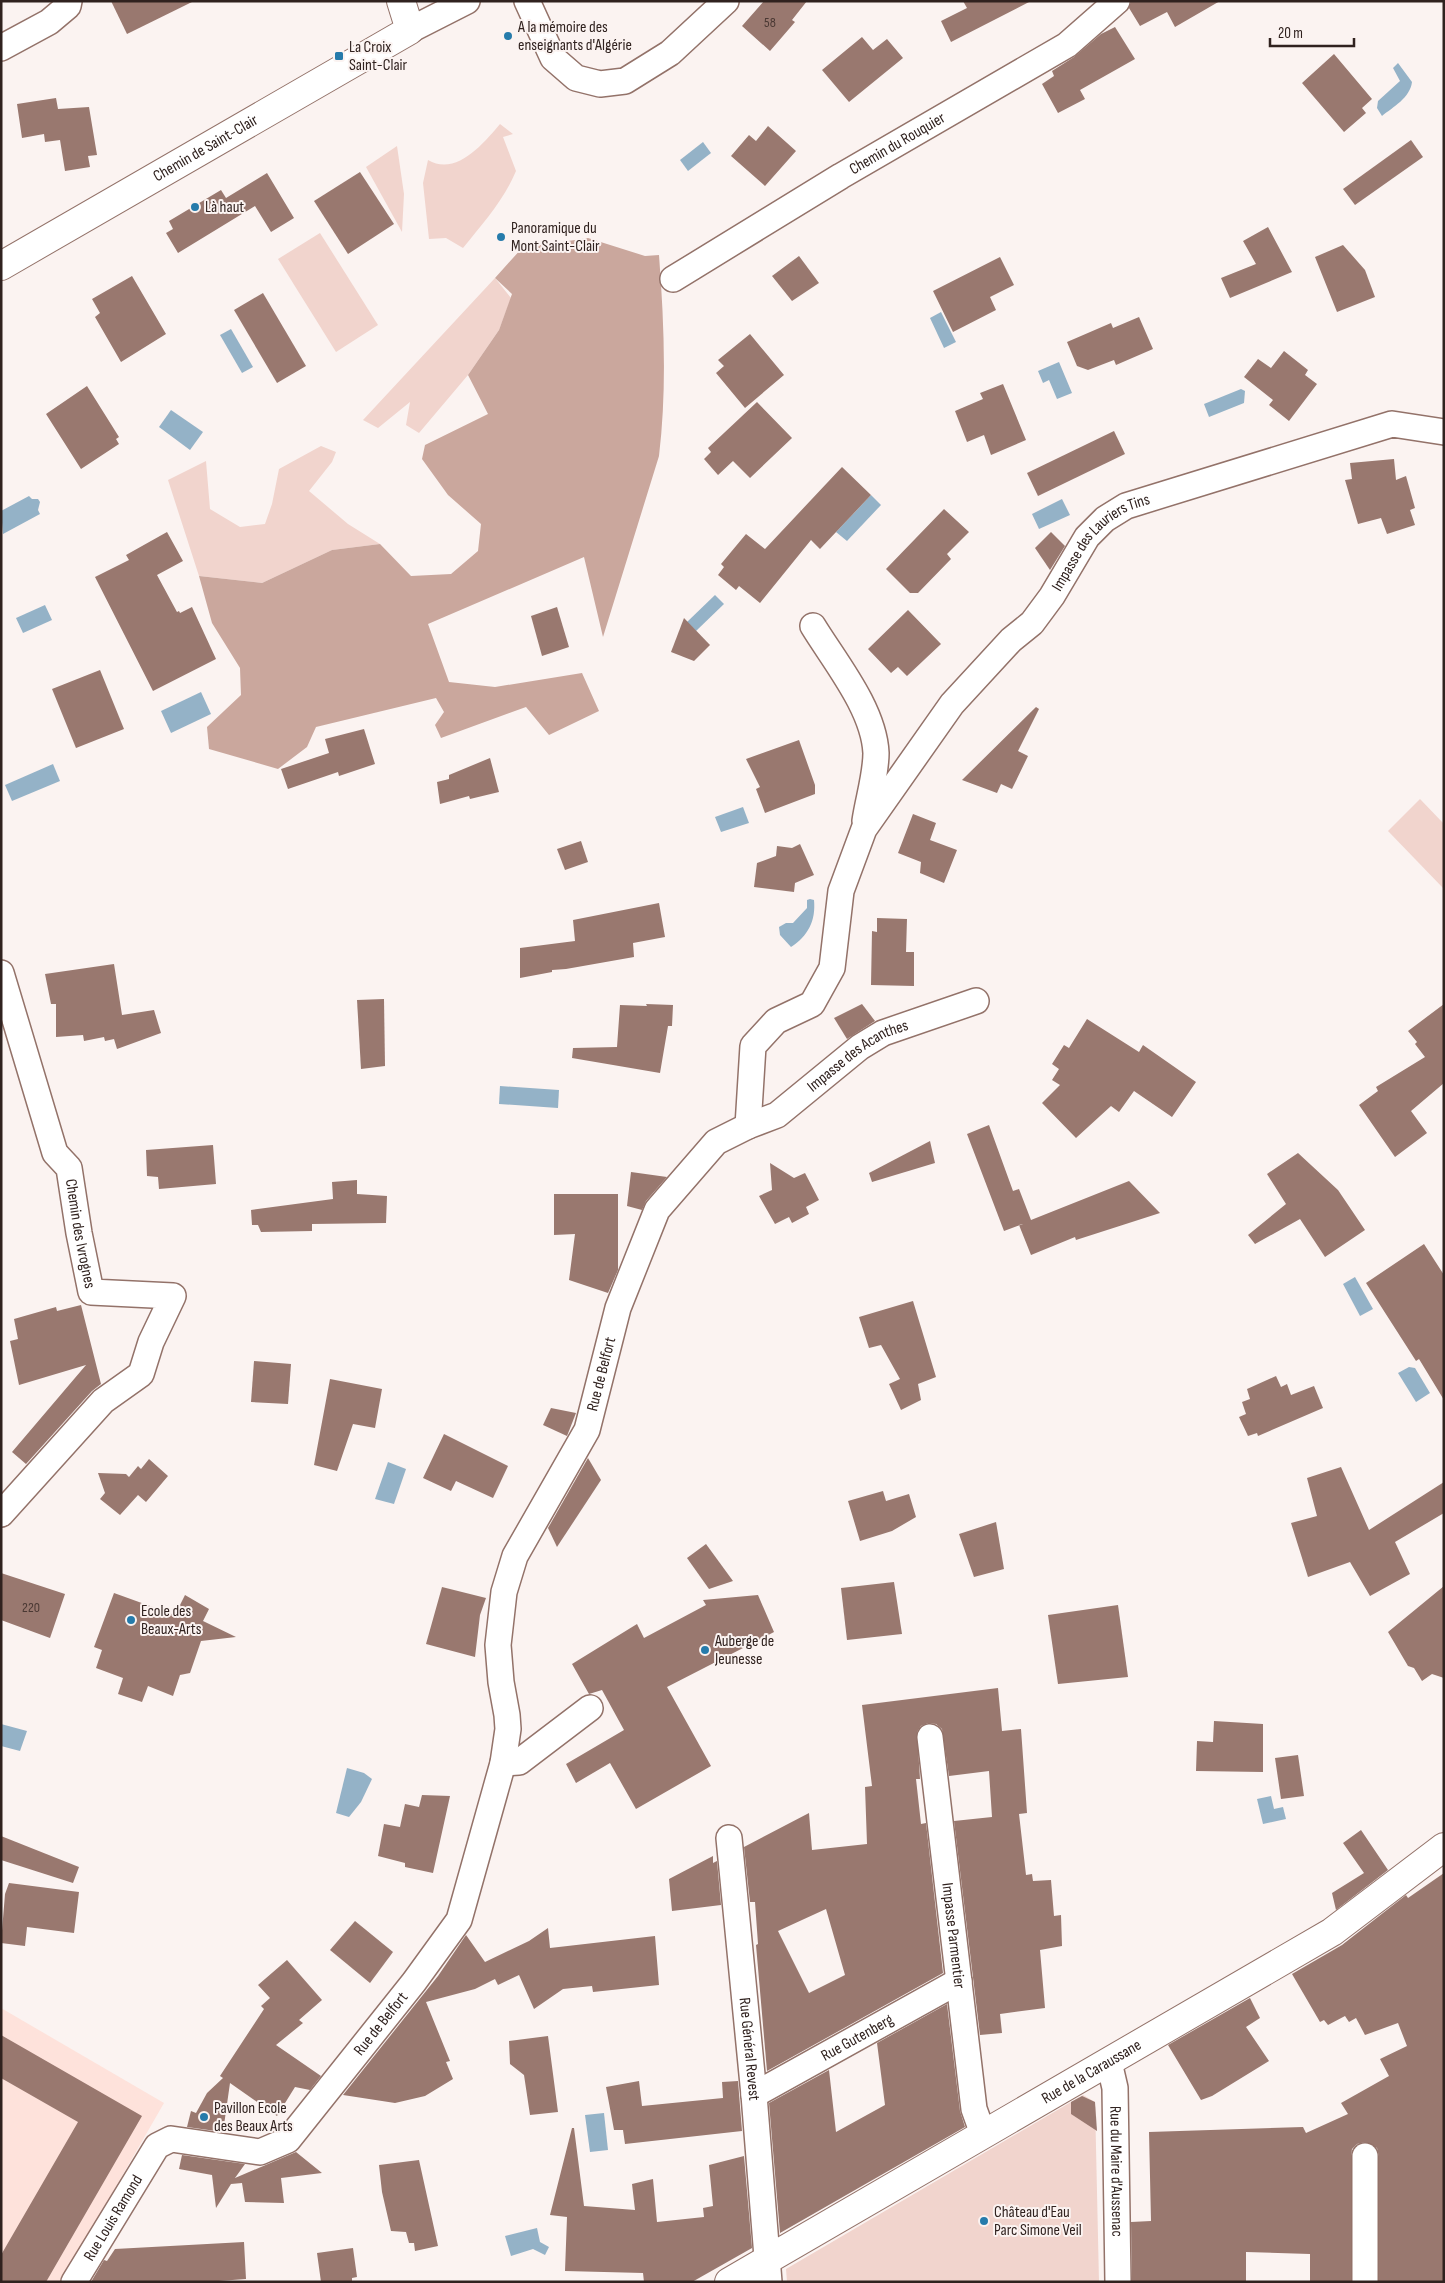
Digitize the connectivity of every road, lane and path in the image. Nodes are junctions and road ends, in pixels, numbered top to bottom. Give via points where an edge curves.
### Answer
1 (69, 1) edge
2 (400, 1) edge
3 (467, 1) edge
4 (527, 1) edge
5 (726, 1) edge
6 (1117, 1) edge
7 (410, 30) junction
8 (1, 48) edge
9 (1, 266) edge
10 (673, 279) dead end
11 (1444, 432) edge
12 (813, 626) dead end
13 (864, 829) junction
14 (1, 972) edge
15 (976, 1001) dead end
16 (748, 1126) junction
17 (1, 1514) edge
18 (590, 1708) dead end
19 (930, 1737) dead end
20 (511, 1762) junction
21 (729, 1838) dead end
22 (1444, 1847) edge
23 (959, 1981) junction
24 (1108, 2062) junction
25 (754, 2094) junction
26 (983, 2134) junction
27 (151, 2155) joint
28 (1365, 2156) dead end
29 (769, 2271) edge
30 (74, 2282) edge
31 (729, 2282) edge
32 (1118, 2282) edge
33 (1365, 2282) edge

1 - 8 street via 68,6 49,22
2 - 7 street
3 - 7 street
4 - 5 street via 554,58 576,78 600,84 624,81 670,53
6 - 10 street, Chemin du Rouquier via 1067,45 841,176
7 - 9 street, Chemin de Saint-Clair
11 - 13 street, Impasse des Lauriers Tins via 1392,424 1126,506 1105,519 1087,537 1032,623 1011,640 952,704
12 - 13 street, Impasse des Lauriers Tins via 862,704 872,728 876,754
13 - 16 street, Impasse des Lauriers Tins via 841,891 832,968 812,1004 776,1021 753,1046
14 - 17 street, Chemin des Ivrognes via 55,1153 70,1168 91,1292 173,1296 151,1342 141,1374 103,1401
15 - 16 street, Impasse des Acanthes via 883,1034 860,1047 777,1115
16 - 20 street, Rue de Belfort via 716,1142 657,1210 618,1308 587,1430 514,1556 504,1592 498,1645
18 - 20 street
19 - 23 street, Impasse Parmentier
20 - 27 street, Rue de Belfort via 459,1920 414,1982 288,2140 260,2152 171,2139 157,2146
21 - 25 street, Rue Général Revest
22 - 24 street, Rue de la Caraussane via 1332,1932
23 - 25 street, Rue Gutenberg
23 - 26 street, Impasse Parmentier via 974,2109
24 - 26 street, Rue de la Caraussane
24 - 32 street, Rue du Maire d'Aussenac via 1115,2088
25 - 29 street, Rue Général Revest
26 - 29 street, Rue de la Caraussane
27 - 30 street, Rue Louis Ramond
28 - 33 street
29 - 31 street, Rue de la Caraussane

